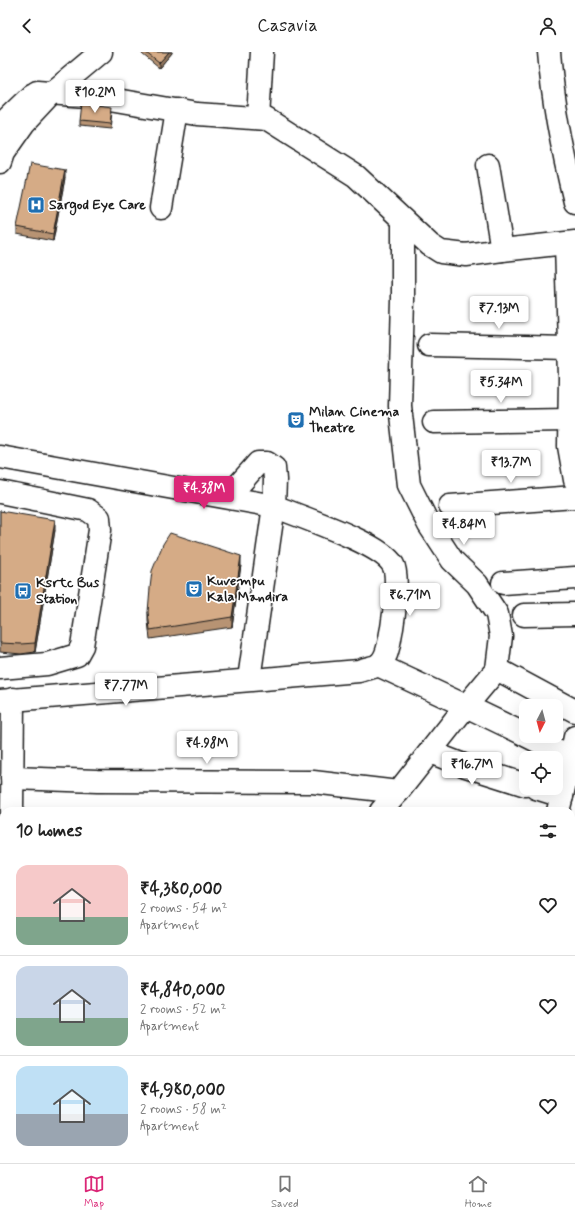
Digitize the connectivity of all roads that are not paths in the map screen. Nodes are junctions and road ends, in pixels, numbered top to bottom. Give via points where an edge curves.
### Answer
1 (82, 52) edge
2 (102, 52) edge
3 (262, 52) edge
4 (549, 52) edge
5 (44, 92) junction
6 (177, 110) junction
7 (258, 118) junction
8 (7, 123) edge
9 (0, 162) edge
10 (488, 165) dead end
11 (575, 202) edge
12 (161, 208) dead end
13 (403, 220) junction
14 (570, 243) edge
15 (502, 250) junction
16 (429, 345) dead end
17 (569, 348) junction
18 (569, 420) junction
19 (434, 422) dead end
20 (0, 457) edge
21 (575, 480) edge
22 (0, 492) edge
23 (228, 497) junction
24 (575, 497) edge
25 (274, 506) junction
26 (450, 506) dead end
27 (575, 578) edge
28 (503, 583) dead end
29 (575, 614) edge
30 (524, 615) dead end
31 (378, 665) junction
32 (0, 668) edge
33 (497, 669) junction
34 (248, 680) junction
35 (6, 700) edge
36 (466, 706) junction
37 (575, 711) edge
38 (519, 732) edge
39 (556, 743) edge
40 (573, 747) edge
41 (430, 752) junction
42 (12, 778) junction
43 (519, 783) edge
44 (398, 792) junction
45 (546, 795) edge
46 (560, 804) edge
47 (12, 807) edge
48 (385, 807) edge

1 - 5 main road
2 - 5 main road
3 - 7 main road
4 - 11 main road via 561,140
5 - 6 main road via 99,97
5 - 8 main road
6 - 7 main road via 197,114
6 - 12 main road
7 - 13 main road via 266,119 356,176
8 - 9 main road
10 - 15 main road
13 - 15 main road via 441,252 466,255
13 - 33 main road via 400,406 409,485 429,525 452,560 477,584 497,614 501,636
14 - 15 main road
14 - 17 main road
16 - 17 main road
17 - 18 main road
18 - 19 main road
18 - 21 main road via 569,446
20 - 23 main road
22 - 32 main road via 88,510 99,518 100,530 82,646 77,655 46,664
23 - 25 main road
23 - 25 main road via 258,463 268,463 274,468
24 - 26 main road
25 - 31 main road via 360,540 381,552 394,565 396,578 392,624 386,656
25 - 34 main road
27 - 28 main road
29 - 30 main road
31 - 34 main road via 359,671
31 - 36 main road
33 - 36 main road
33 - 37 main road
34 - 35 main road
35 - 42 main road
36 - 38 main road
36 - 41 main road
39 - 40 main road
40 - 46 main road
41 - 43 main road
41 - 44 main road
42 - 44 main road via 313,782
42 - 47 main road
44 - 48 main road
45 - 46 main road

